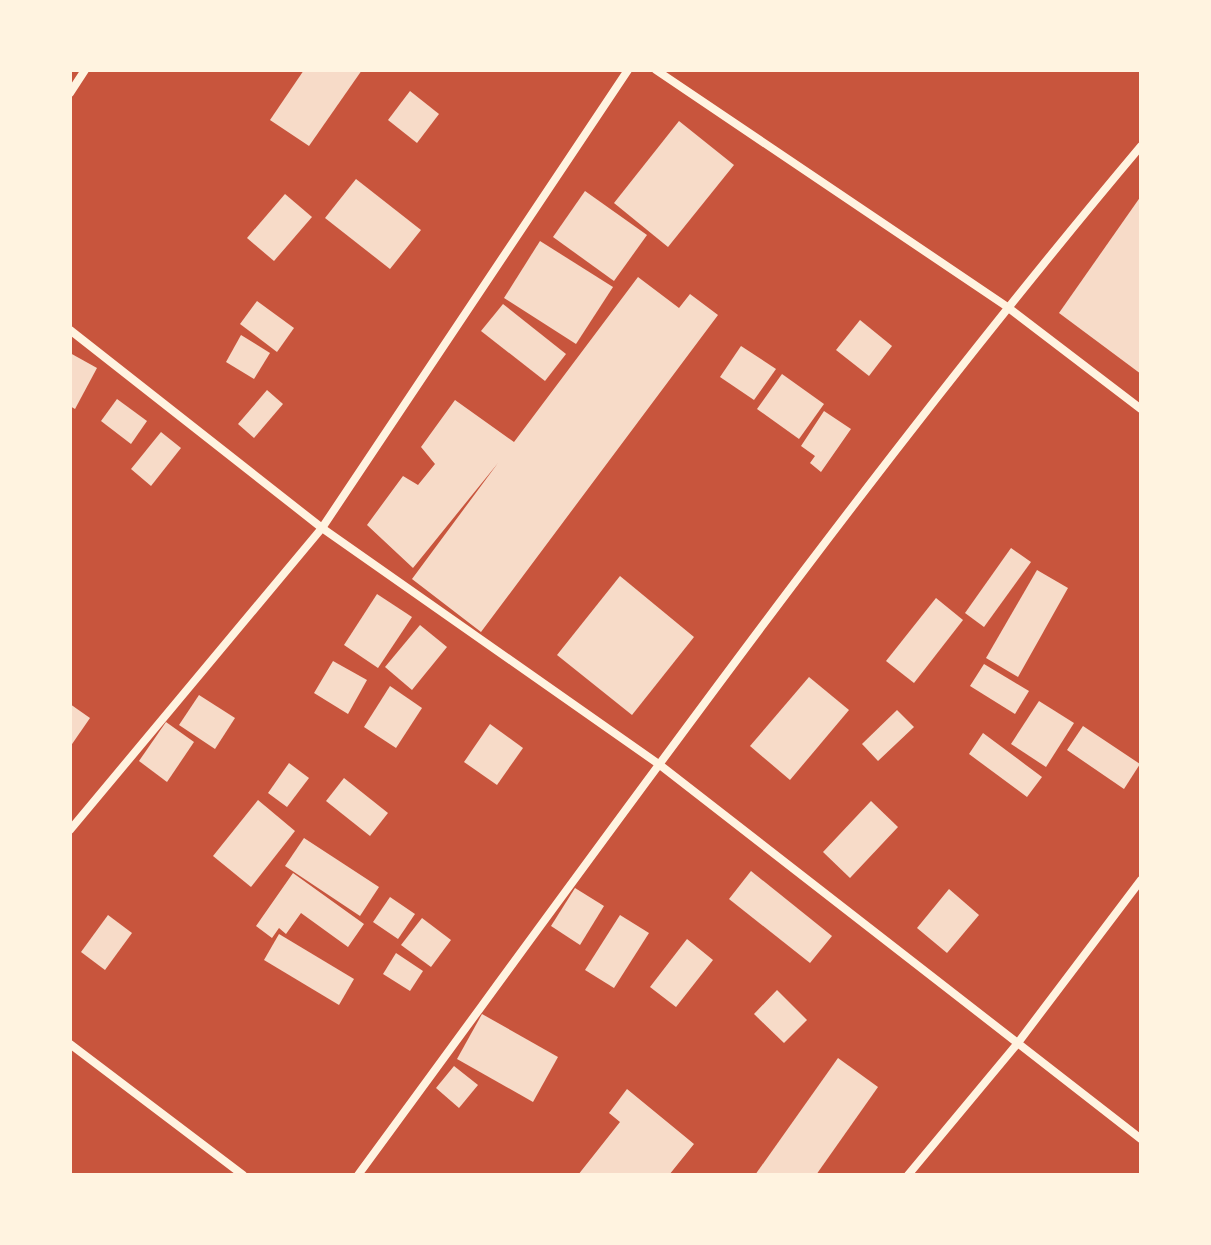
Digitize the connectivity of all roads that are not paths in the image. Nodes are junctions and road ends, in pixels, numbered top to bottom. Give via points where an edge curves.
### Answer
1 (85, 70) edge
2 (628, 70) edge
3 (656, 70) edge
4 (70, 93) edge
5 (1141, 146) edge
6 (1006, 306) junction
7 (70, 330) edge
8 (1141, 409) edge
9 (322, 528) junction
10 (660, 765) junction
11 (70, 830) edge
12 (1141, 880) edge
13 (70, 1044) edge
14 (1017, 1044) junction
15 (1141, 1139) edge
16 (243, 1175) edge
17 (358, 1175) edge
18 (908, 1175) edge

1 - 4 street
2 - 9 street
3 - 6 street
5 - 6 street
6 - 8 street
6 - 10 street
7 - 9 street
9 - 10 street
9 - 11 street
10 - 14 street
10 - 17 street
12 - 14 street
13 - 16 street
14 - 15 street
14 - 18 street

